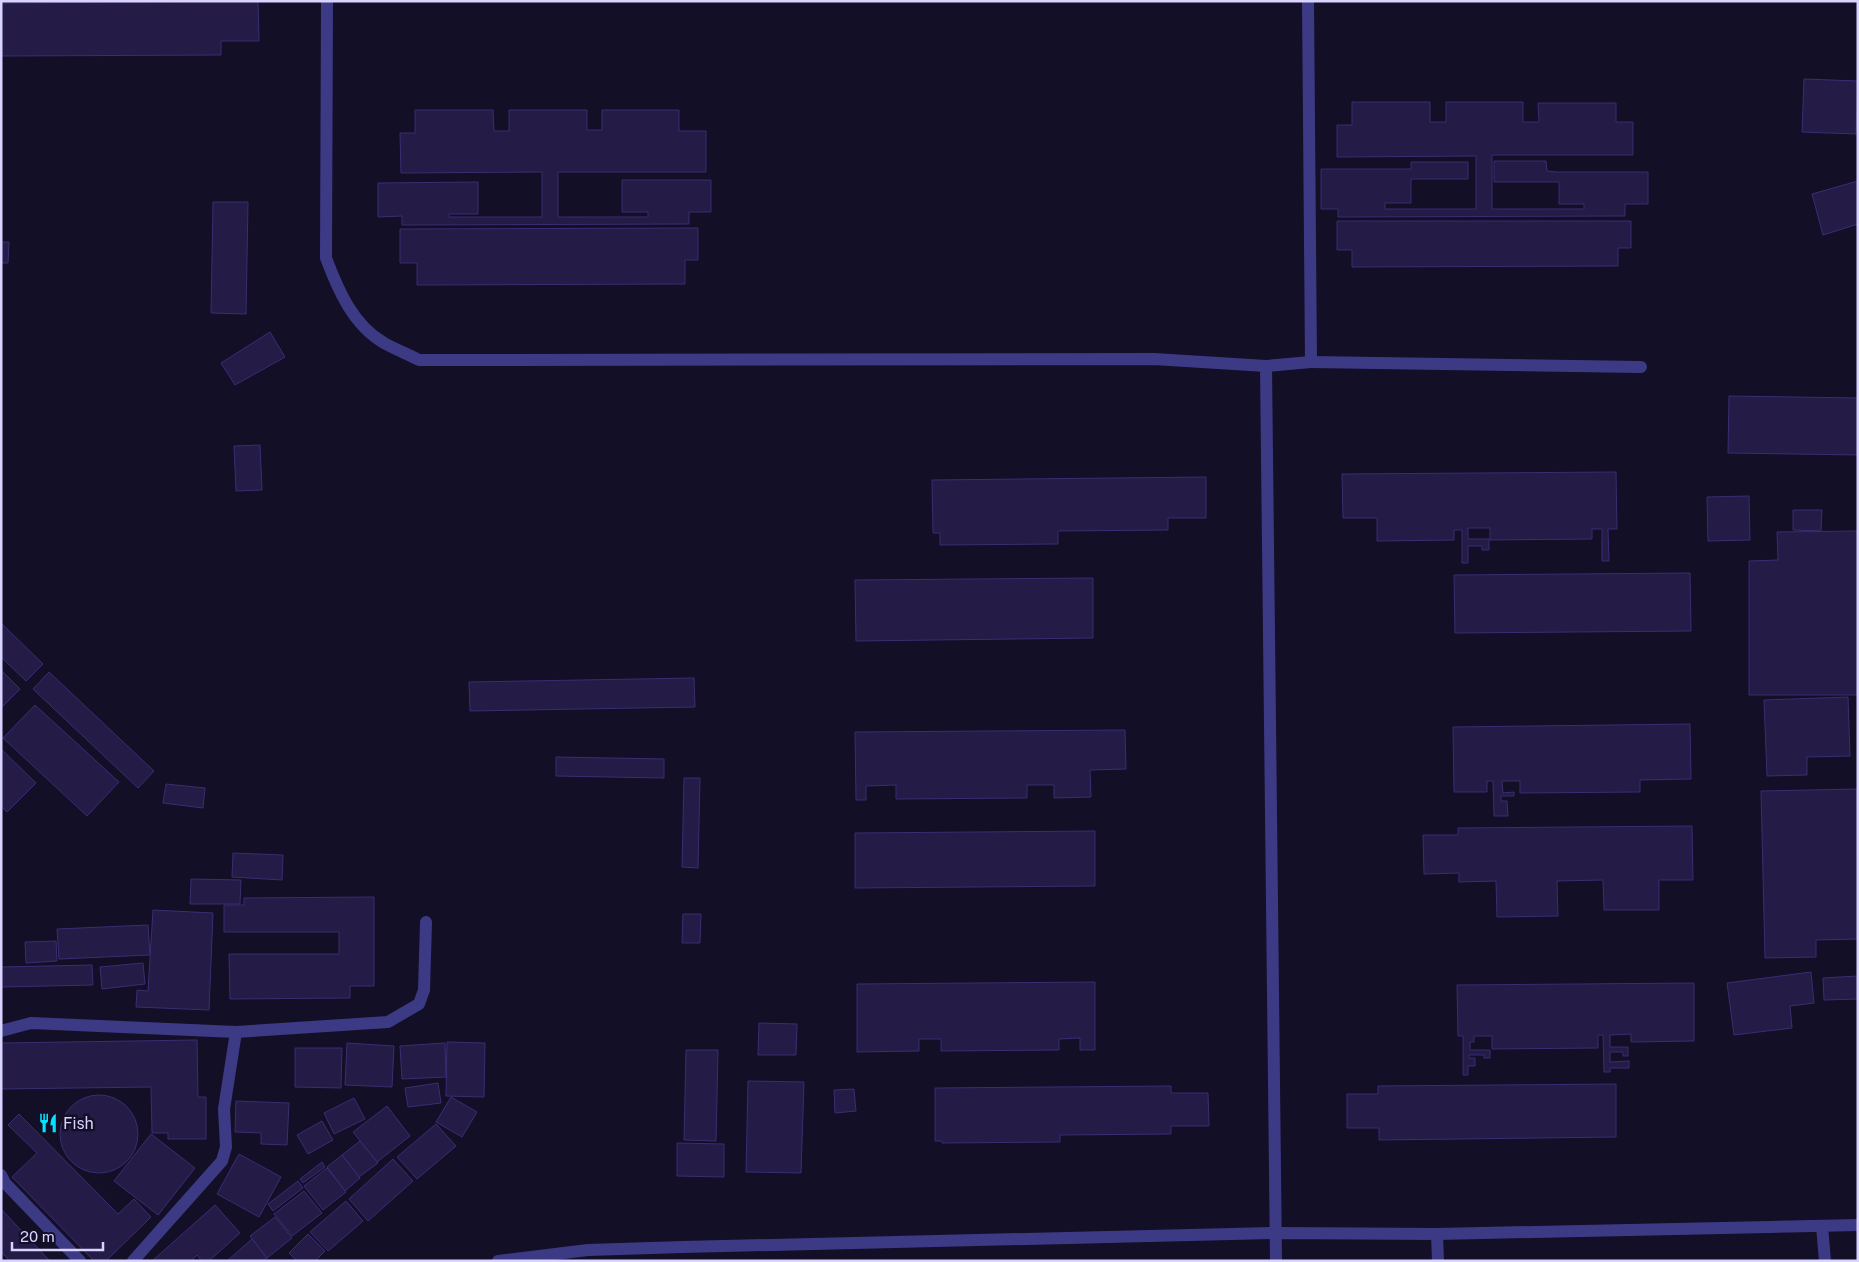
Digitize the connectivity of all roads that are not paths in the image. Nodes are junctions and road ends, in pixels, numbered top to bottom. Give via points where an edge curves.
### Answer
1 (327, 1) edge
2 (1308, 1) edge
3 (1311, 362) junction
4 (1266, 366) junction
5 (1641, 367) dead end
6 (426, 922) dead end
7 (1, 1031) edge
8 (236, 1032) junction
9 (1, 1175) edge
10 (1858, 1225) edge
11 (1822, 1226) junction
12 (1276, 1233) junction
13 (1437, 1234) junction
14 (80, 1261) edge
15 (133, 1261) edge
16 (498, 1261) edge
17 (1276, 1261) edge
18 (1438, 1261) edge
19 (1825, 1261) edge

1 - 4 street via 326,258 338,289 357,320 382,342 419,360 1154,359
2 - 3 street
3 - 4 street
3 - 5 street
4 - 12 street
6 - 8 street via 424,990 419,1004 405,1014 388,1022
7 - 8 street via 31,1023
8 - 15 street via 224,1109 226,1147 222,1161
9 - 14 street
10 - 11 street
11 - 13 street
11 - 19 street
12 - 13 street
12 - 16 street via 588,1250
12 - 17 street
13 - 18 street

